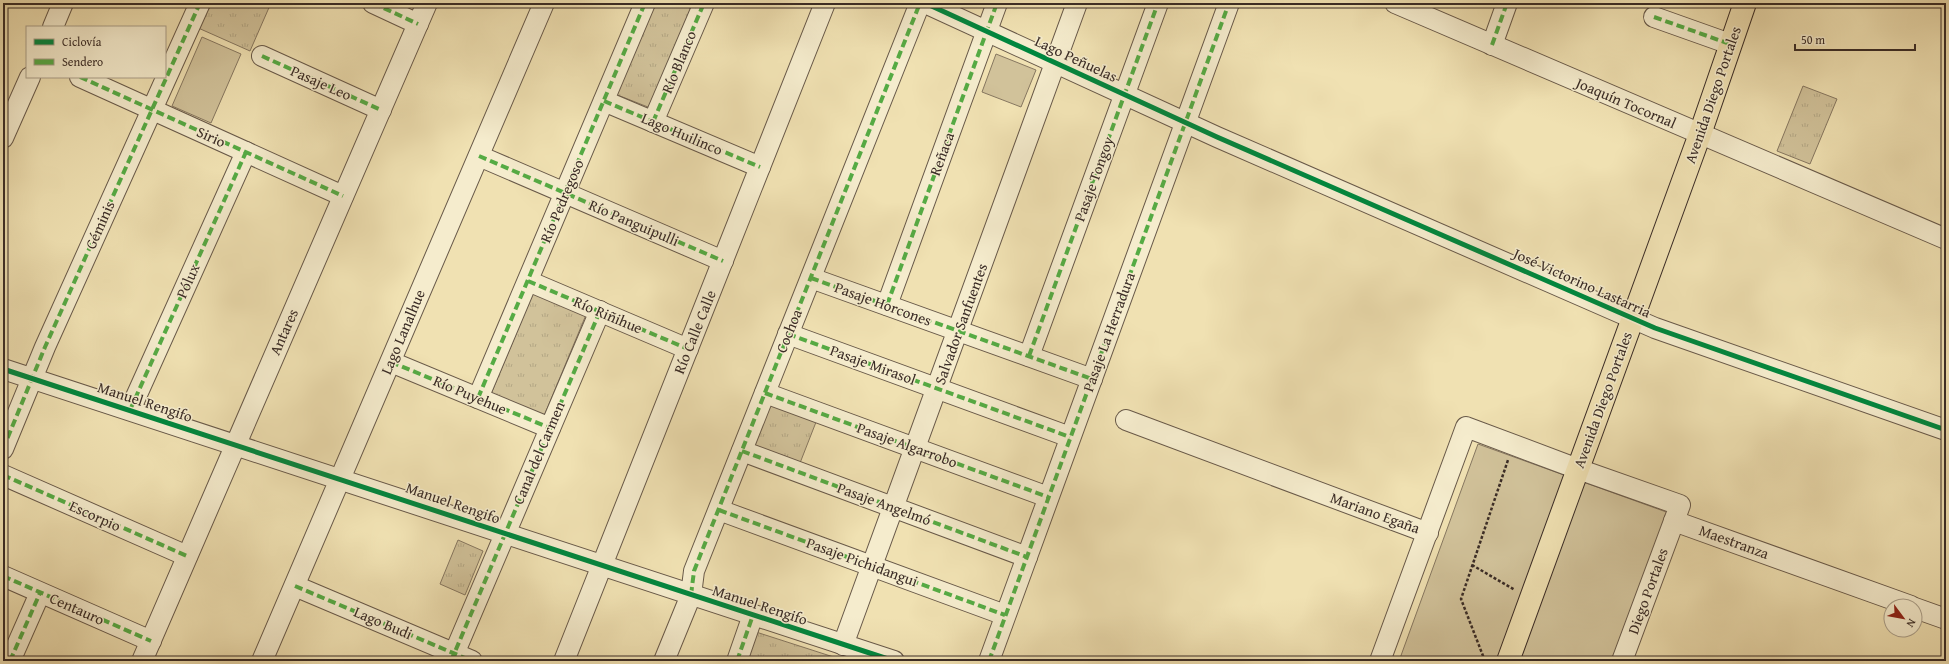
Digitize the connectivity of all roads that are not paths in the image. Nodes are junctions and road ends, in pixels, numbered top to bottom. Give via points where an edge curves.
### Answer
1 (63, 3) edge
2 (200, 3) edge
3 (373, 3) edge
4 (428, 3) edge
5 (544, 3) edge
6 (645, 3) edge
7 (825, 3) edge
8 (920, 3) edge
9 (925, 3) edge
10 (997, 3) edge
11 (1077, 3) edge
12 (1158, 3) edge
13 (1229, 3) edge
14 (1394, 3) edge
15 (1507, 3) edge
16 (1745, 3) edge
17 (698, 5) edge
18 (1654, 17) dead end
19 (418, 24) junction
20 (53, 26) edge
21 (987, 31) junction
22 (1730, 44) junction
23 (1492, 45) junction
24 (262, 56) dead end
25 (1056, 63) junction
26 (30, 78) edge
27 (82, 78) edge
28 (1125, 95) junction
29 (604, 101) junction
30 (152, 110) junction
31 (381, 110) junction
32 (653, 122) junction
33 (1185, 122) junction
34 (1700, 134) junction
35 (1217, 137) joint
36 (3, 138) edge
37 (246, 152) junction
38 (479, 156) junction
39 (760, 167) junction
40 (565, 193) junction
41 (343, 196) junction
42 (1946, 239) edge
43 (723, 261) junction
44 (811, 278) junction
45 (528, 281) junction
46 (887, 305) junction
47 (600, 311) junction
48 (1633, 318) junction
49 (958, 331) junction
50 (788, 334) junction
51 (688, 349) junction
52 (1029, 356) junction
53 (391, 362) junction
54 (3, 369) edge
55 (33, 378) junction
56 (1092, 378) junction
57 (937, 388) junction
58 (765, 393) junction
59 (478, 398) junction
60 (130, 410) junction
61 (1126, 420) dead end
62 (550, 428) junction
63 (1946, 430) edge
64 (1070, 437) junction
65 (235, 444) junction
66 (915, 448) junction
67 (3, 449) edge
68 (742, 451) junction
69 (1578, 469) junction
70 (3, 475) edge
71 (341, 478) junction
72 (1048, 497) junction
73 (894, 507) junction
74 (718, 510) junction
75 (1674, 521) junction
76 (1428, 533) junction
77 (505, 534) junction
78 (187, 556) junction
79 (1026, 557) junction
80 (602, 566) junction
81 (872, 566) junction
82 (3, 576) edge
83 (295, 586) junction
84 (40, 593) junction
85 (691, 595) junction
86 (1889, 598) edge
87 (1923, 611) edge
88 (753, 615) junction
89 (1005, 615) junction
90 (1946, 619) edge
91 (151, 641) junction
92 (843, 645) junction
93 (459, 658) edge
94 (10, 661) edge
95 (142, 661) edge
96 (262, 661) edge
97 (564, 661) edge
98 (664, 661) edge
99 (737, 661) edge
100 (894, 661) edge
101 (989, 661) edge
102 (1380, 661) edge
103 (1508, 661) edge
104 (1622, 661) edge

1 - 20 street
2 - 30 street, Géminis
3 - 19 street
4 - 19 street, Antares
5 - 38 street, Lago Lanalhue
6 - 29 street, Río Pedregoso
7 - 39 street, Río Calle Calle
8 - 44 street, Cochoa
9 - 21 street, Lago Peñuelas
10 - 21 street, Reñaca
11 - 25 street, Salvador Sanfuentes
12 - 28 street, Pasaje Tongoy
13 - 33 street, Pasaje La Herradura
14 - 23 street, Joaquín Tocornal
15 - 23 street
16 - 22 main road, Avenida Diego Portales
17 - 32 street, Río Blanco
18 - 22 street
19 - 31 street, Antares
21 - 25 street, Lago Peñuelas
21 - 46 street, Reñaca
22 - 34 main road, Avenida Diego Portales
23 - 34 street, Joaquín Tocornal
24 - 31 street, Pasaje Leo
25 - 28 street, Lago Peñuelas
25 - 49 street, Salvador Sanfuentes
26 - 36 street
27 - 30 street, Sirio
28 - 33 street, Lago Peñuelas
28 - 52 street, Pasaje Tongoy
29 - 32 street, Lago Huilinco
29 - 40 street, Río Pedregoso
30 - 37 street, Sirio
30 - 55 street, Géminis
31 - 41 street, Antares
32 - 39 street, Lago Huilinco
33 - 35 street, Lago Peñuelas
33 - 56 street, Pasaje La Herradura
34 - 42 street, Joaquín Tocornal
34 - 48 main road, Avenida Diego Portales
35 - 48 street, José Victorino Lastarria
37 - 41 street, Sirio
37 - 60 street, Pólux
38 - 40 street, Río Panguipulli
38 - 53 street, Lago Lanalhue
39 - 43 street, Río Calle Calle
40 - 43 street, Río Panguipulli
40 - 45 street, Río Pedregoso
41 - 65 street, Antares
43 - 51 street, Río Calle Calle
44 - 46 street, Pasaje Horcones
44 - 50 street, Cochoa
45 - 47 street, Río Riñihue
45 - 59 street, Río Pedregoso
46 - 49 street, Pasaje Horcones
47 - 51 street, Río Riñihue
47 - 62 street, Canal del Carmen
48 - 63 street, José Victorino Lastarria via 1655,328
48 - 69 main road, Avenida Diego Portales
49 - 52 street, Pasaje Horcones
49 - 57 street, Salvador Sanfuentes
50 - 57 street, Pasaje Mirasol
50 - 58 street, Cochoa
51 - 80 street, Río Calle Calle
52 - 56 street, Pasaje Horcones
53 - 59 street, Río Puyehue
53 - 71 street, Lago Lanalhue
54 - 55 street, Manuel Rengifo
55 - 60 street, Manuel Rengifo
55 - 67 street, Géminis
56 - 64 street, Pasaje La Herradura
57 - 64 street, Pasaje Mirasol
57 - 66 street, Salvador Sanfuentes
58 - 66 street, Pasaje Algarrobo
58 - 68 street, Cochoa
59 - 62 street, Río Puyehue
60 - 65 street, Manuel Rengifo
61 - 76 street, Mariano Egaña
62 - 77 street, Canal del Carmen
64 - 72 street, Pasaje La Herradura
65 - 71 street, Manuel Rengifo
65 - 78 street, Antares
66 - 72 street, Pasaje Algarrobo
66 - 73 street, Salvador Sanfuentes
68 - 73 street, Pasaje Angelmó
68 - 74 street, Cochoa
69 - 75 street via 1680,505
69 - 76 street, Mariano Egaña via 1466,427
69 - 103 main road, Avenida Diego Portales
70 - 78 street, Escorpio
71 - 77 street, Manuel Rengifo
71 - 83 street, Lago Lanalhue
72 - 79 street, Pasaje La Herradura
73 - 79 street, Pasaje Angelmó
73 - 81 street, Salvador Sanfuentes
74 - 81 street, Pasaje Pichidangui
74 - 85 street, Cochoa via 694,571
75 - 86 street, Maestranza
75 - 104 street, Diego Portales
76 - 102 street
77 - 80 street, Manuel Rengifo
77 - 93 street, Canal del Carmen
78 - 91 street, Antares
79 - 89 street, Pasaje La Herradura
80 - 85 street, Manuel Rengifo
80 - 97 street, Río Calle Calle
81 - 89 street, Pasaje Pichidangui
81 - 92 street, Salvador Sanfuentes
82 - 84 street, Centauro
83 - 93 street, Lago Budi
83 - 96 street, Lago Lanalhue
84 - 91 street, Centauro
84 - 94 street
85 - 88 street, Manuel Rengifo
85 - 98 street, Cochoa
87 - 90 street
88 - 92 street, Manuel Rengifo
88 - 99 street
89 - 101 street, Pasaje La Herradura
91 - 95 street, Antares
92 - 100 street, Manuel Rengifo

